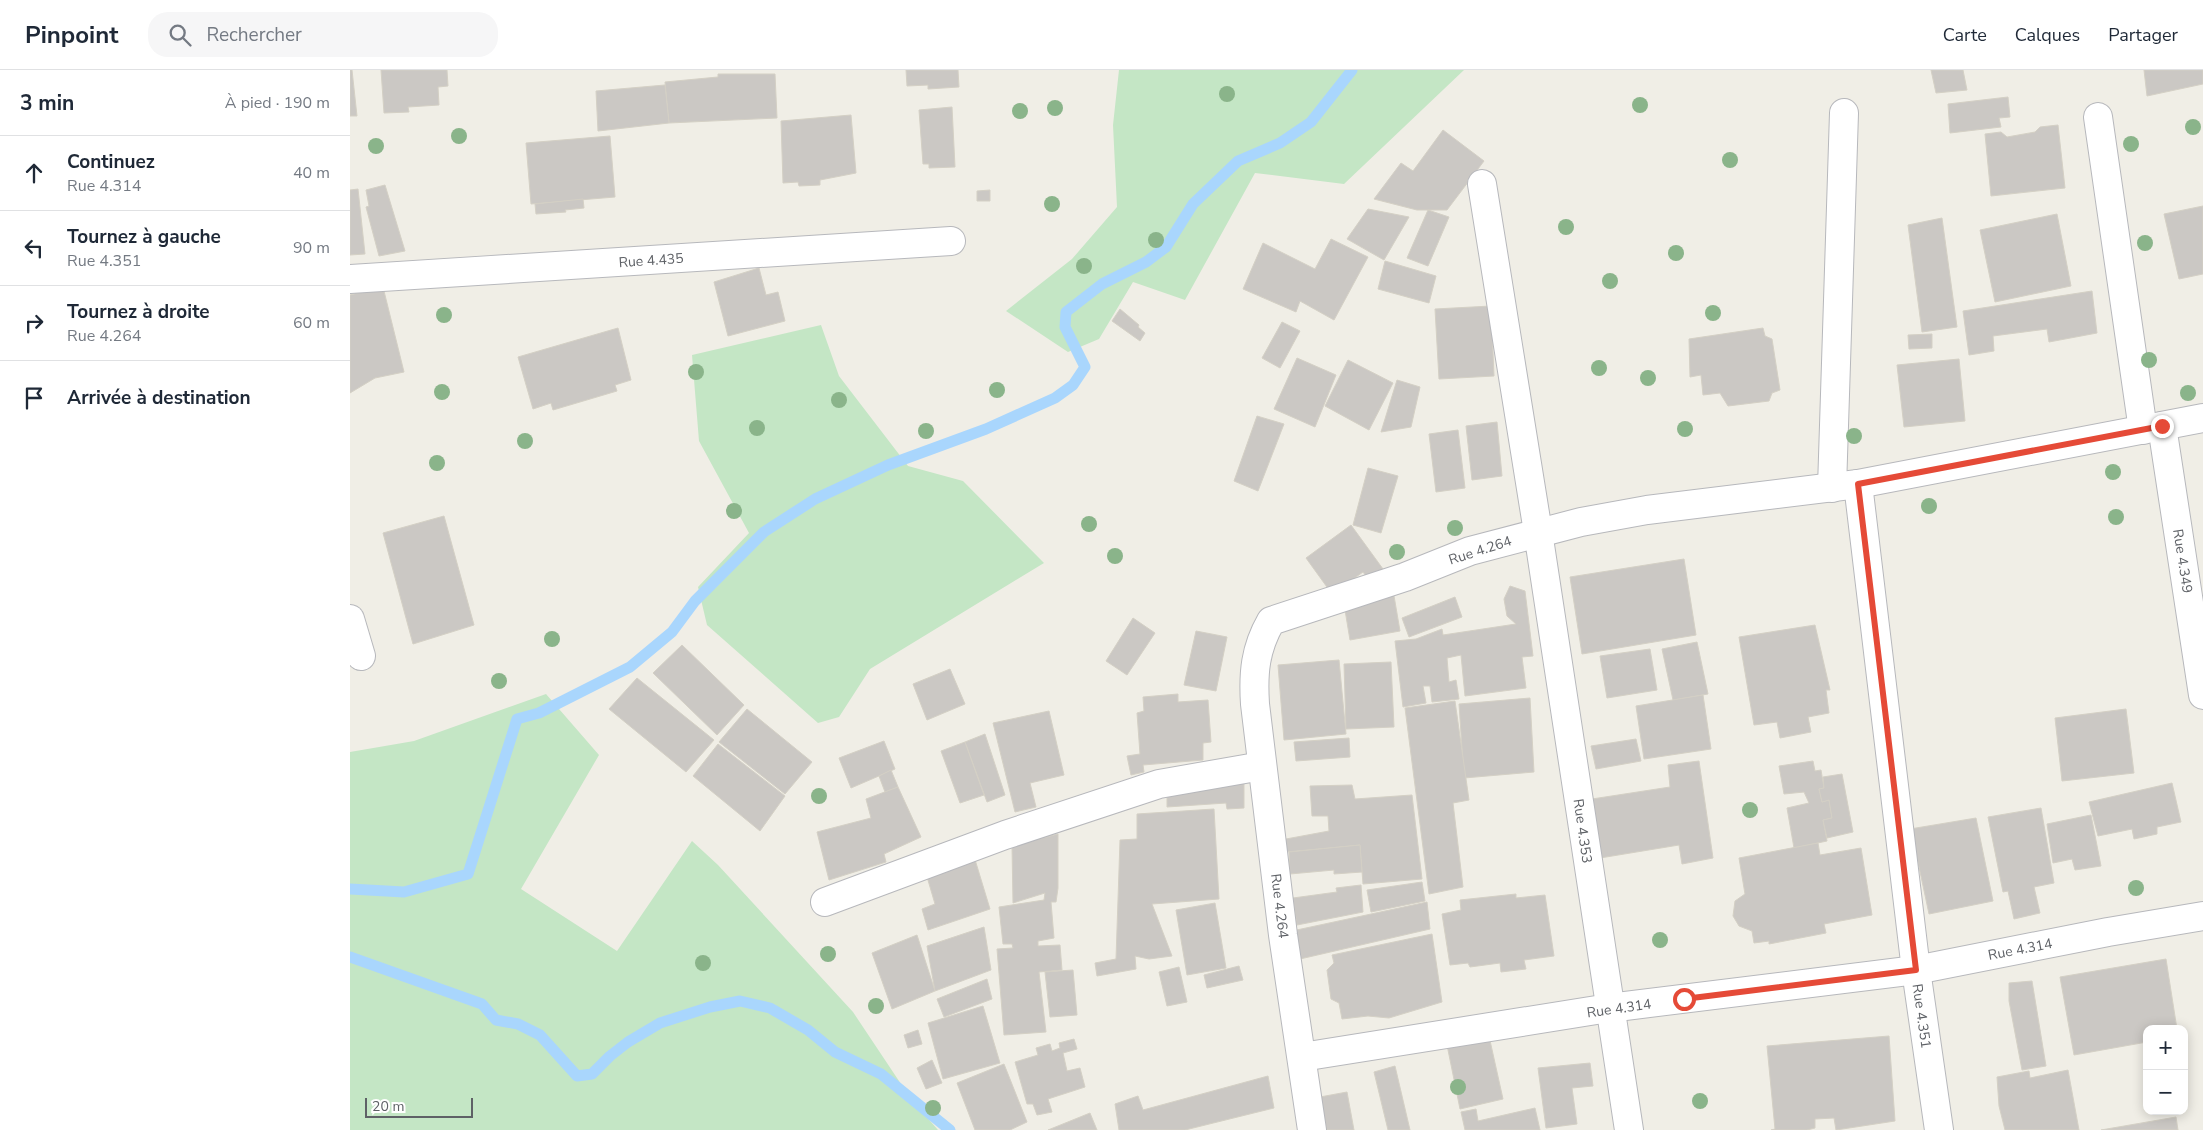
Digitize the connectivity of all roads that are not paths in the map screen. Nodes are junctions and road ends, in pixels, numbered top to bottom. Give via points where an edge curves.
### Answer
1 (1844, 113) dead end
2 (2098, 117) dead end
3 (1482, 184) dead end
4 (951, 241) dead end
5 (350, 279) edge
6 (2203, 418) edge
7 (2152, 428) junction
8 (1845, 486) junction
9 (1538, 532) junction
10 (350, 619) edge
11 (361, 656) dead end
12 (2203, 695) edge
13 (1262, 766) junction
14 (825, 902) dead end
15 (2203, 916) edge
16 (1916, 970) junction
17 (1609, 1008) junction
18 (1302, 1057) junction
19 (1312, 1130) edge
20 (1629, 1130) edge
21 (1939, 1130) edge

1 - 8 street, Rue 4.351
2 - 7 street, Rue 4.349
3 - 9 street, Rue 4.353
4 - 5 street, Rue 4.435
6 - 7 street, Rue 4.264
7 - 8 street, Rue 4.264
7 - 12 street, Rue 4.349
8 - 9 street, Rue 4.264 via 1647,510
8 - 16 street, Rue 4.351
9 - 13 street, Rue 4.264 via 1470,551 1405,577 1271,622 1260,640 1254,684
9 - 17 street, Rue 4.353
10 - 11 street
13 - 14 street via 1150,787 1005,835
13 - 18 street, Rue 4.264
15 - 16 street, Rue 4.314
16 - 17 street, Rue 4.314
16 - 21 street, Rue 4.351
17 - 18 street, Rue 4.314
17 - 20 street, Rue 4.353
18 - 19 street, Rue 4.264

